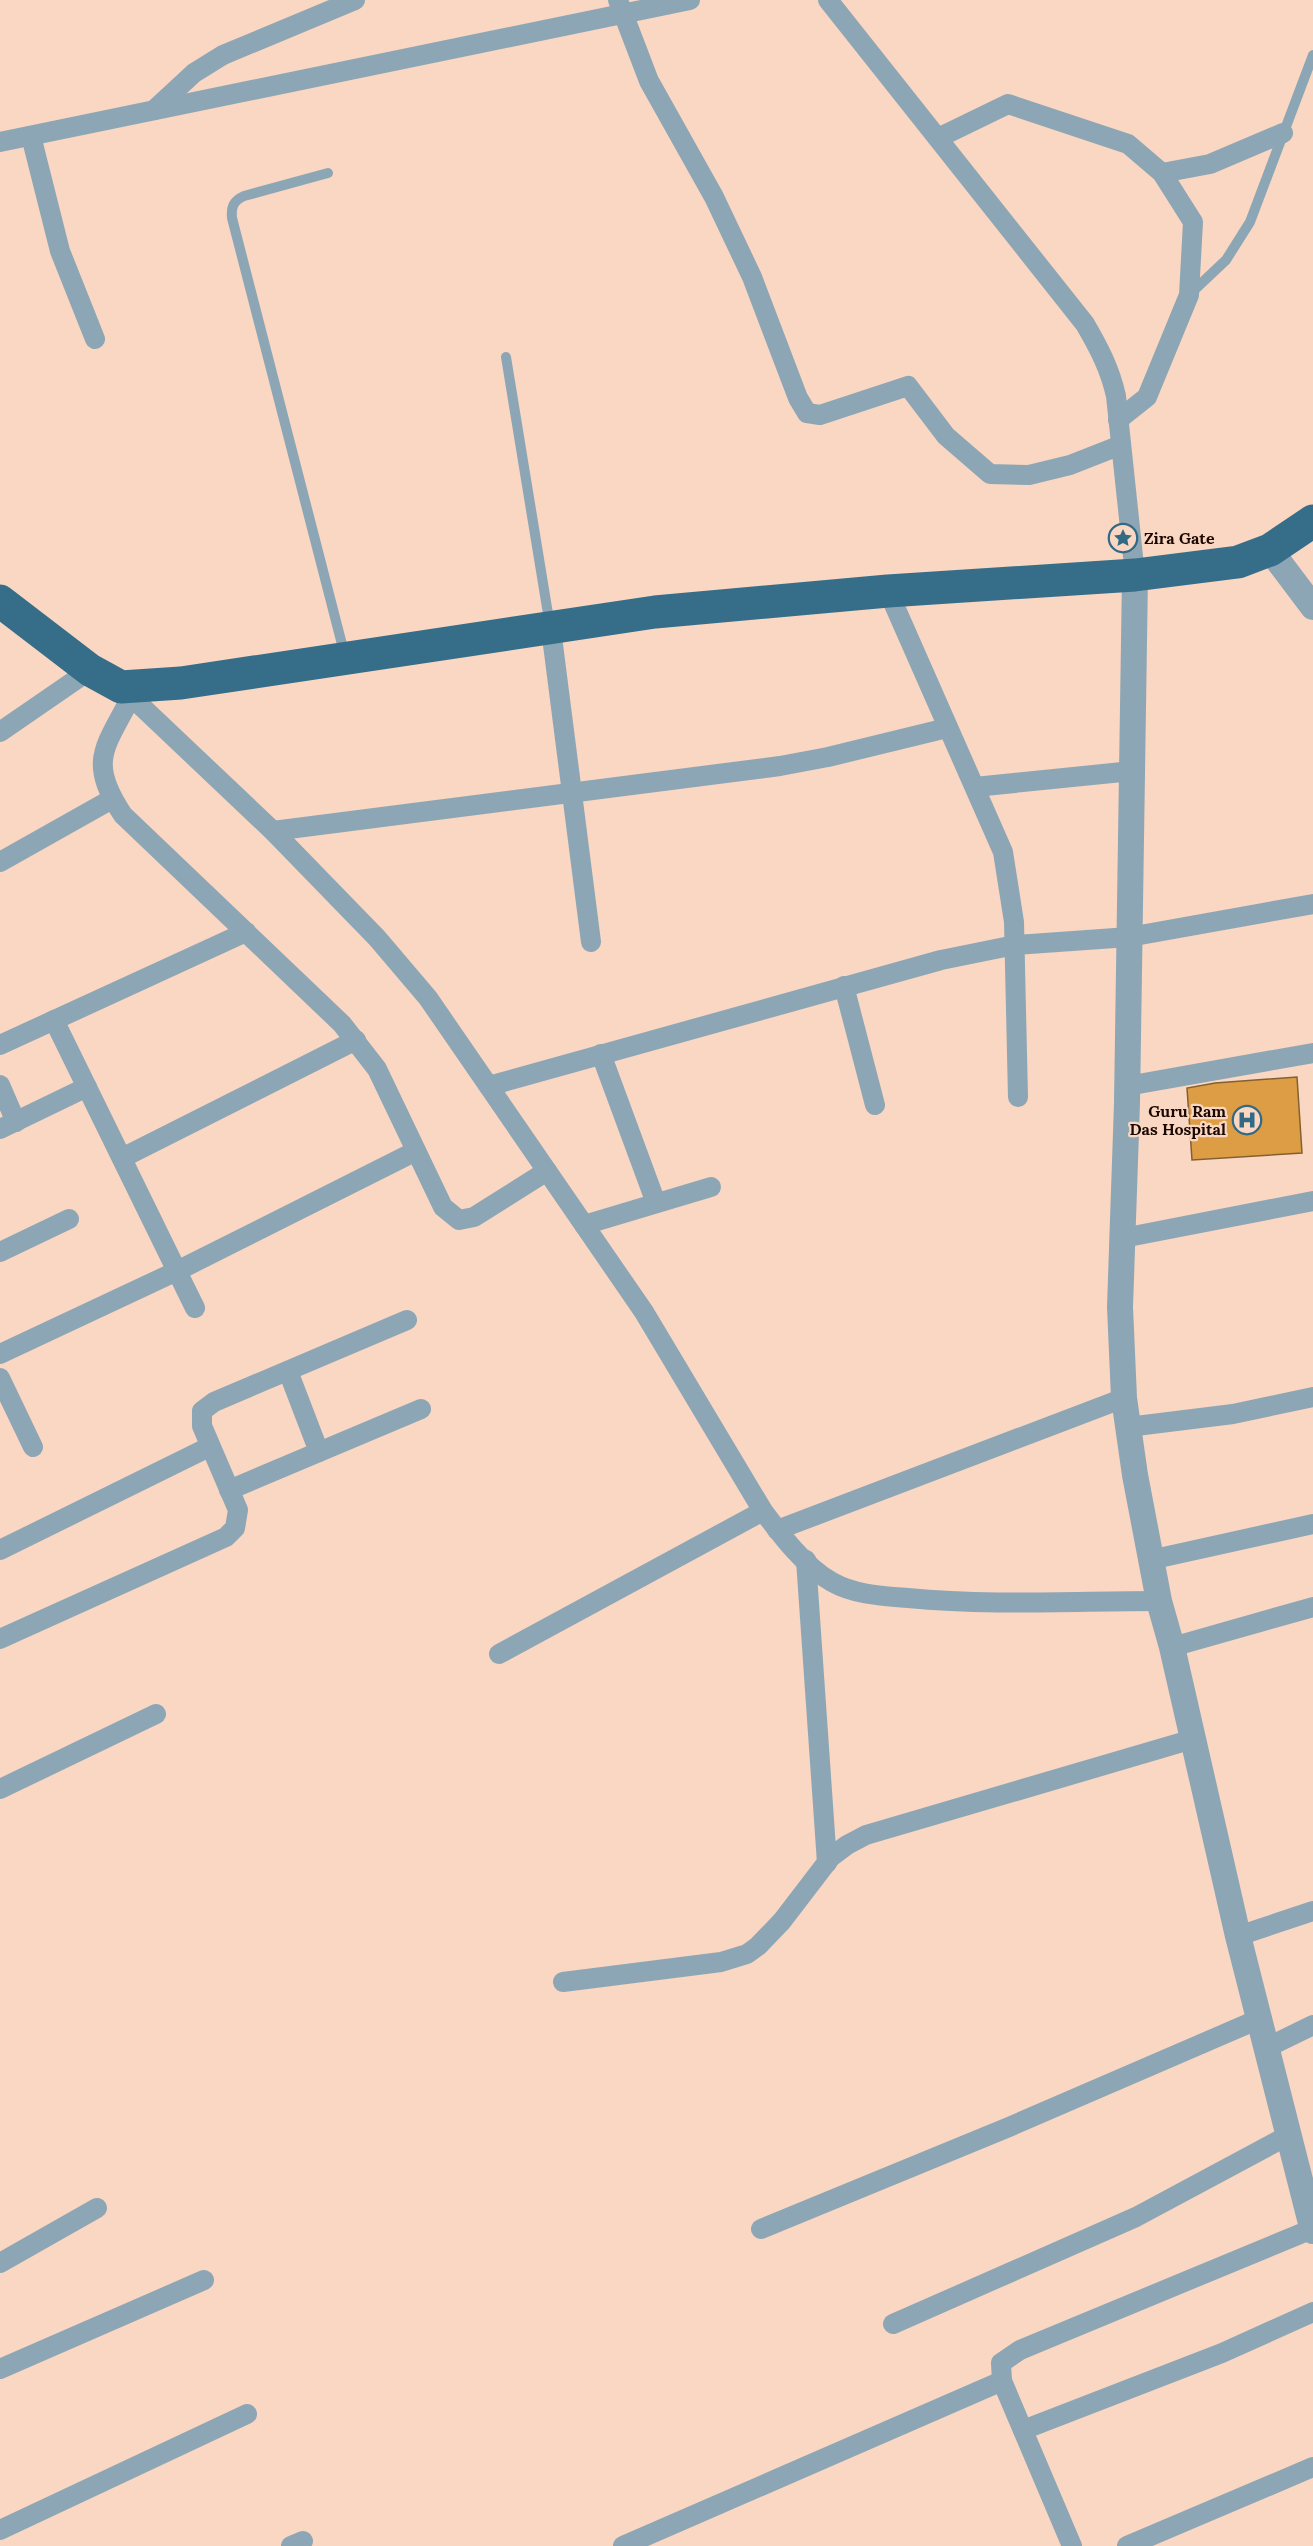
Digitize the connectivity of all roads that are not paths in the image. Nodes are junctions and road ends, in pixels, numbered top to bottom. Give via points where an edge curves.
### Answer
1 (355, 0) edge
2 (690, 0) edge
3 (828, 0) edge
4 (620, 8) edge
5 (1313, 55) edge
6 (154, 110) junction
7 (1283, 133) junction
8 (31, 136) junction
9 (938, 138) junction
10 (0, 142) edge
11 (328, 173) dead end
12 (1162, 173) junction
13 (1190, 295) junction
14 (95, 339) dead end
15 (506, 357) dead end
16 (1118, 420) junction
17 (1121, 445) junction
18 (1313, 521) edge
19 (1270, 550) junction
20 (1135, 575) junction
21 (888, 591) junction
22 (0, 601) edge
23 (1313, 607) edge
24 (550, 629) junction
25 (346, 659) junction
26 (90, 670) junction
27 (126, 692) junction
28 (947, 728) junction
29 (0, 732) edge
30 (1132, 771) junction
31 (975, 787) junction
32 (572, 792) junction
33 (112, 799) junction
34 (273, 831) junction
35 (0, 862) edge
36 (1313, 904) edge
37 (246, 932) junction
38 (1130, 938) junction
39 (591, 942) dead end
40 (1015, 945) junction
41 (844, 986) junction
42 (54, 1020) junction
43 (356, 1040) junction
44 (0, 1045) edge
45 (1313, 1053) edge
46 (602, 1054) junction
47 (0, 1085) edge
48 (489, 1086) junction
49 (1127, 1086) junction
50 (87, 1087) junction
51 (1018, 1097) dead end
52 (875, 1105) dead end
53 (8, 1126) edge
54 (416, 1151) junction
55 (122, 1158) junction
56 (547, 1171) junction
57 (711, 1187) dead end
58 (1313, 1201) edge
59 (656, 1203) junction
60 (69, 1219) dead end
61 (584, 1225) junction
62 (1123, 1238) junction
63 (0, 1252) edge
64 (177, 1271) junction
65 (195, 1308) dead end
66 (407, 1320) dead end
67 (0, 1354) edge
68 (288, 1371) junction
69 (2, 1387) edge
70 (1313, 1397) edge
71 (1124, 1398) junction
72 (421, 1409) dead end
73 (1128, 1427) junction
74 (33, 1447) dead end
75 (209, 1447) junction
76 (319, 1452) junction
77 (228, 1490) junction
78 (763, 1511) junction
79 (1313, 1524) edge
80 (777, 1530) junction
81 (0, 1550) edge
82 (806, 1560) junction
83 (1150, 1560) junction
84 (1159, 1601) junction
85 (1313, 1607) edge
86 (0, 1639) edge
87 (1172, 1647) junction
88 (499, 1654) dead end
89 (156, 1714) dead end
90 (1193, 1739) junction
91 (0, 1789) edge
92 (827, 1863) junction
93 (1313, 1911) edge
94 (1238, 1936) junction
95 (563, 1982) dead end
96 (1259, 2019) junction
97 (1313, 2025) edge
98 (1266, 2048) junction
99 (1288, 2135) junction
100 (1305, 2162) edge
101 (97, 2208) dead end
102 (761, 2229) dead end
103 (1313, 2230) edge
104 (0, 2263) edge
105 (204, 2280) dead end
106 (1313, 2312) edge
107 (892, 2324) dead end
108 (0, 2369) edge
109 (1002, 2381) junction
110 (247, 2414) dead end
111 (1023, 2430) junction
112 (1313, 2467) edge
113 (0, 2530) edge
114 (623, 2546) edge
115 (1072, 2546) edge
116 (1127, 2546) edge

1 - 6 street via 223,55 194,73
2 - 4 street
3 - 9 street
4 - 6 street
4 - 17 street via 649,81 730,228 807,413 820,415 908,386 946,436 990,474 1029,475 1070,465
5 - 7 lane
6 - 8 street
7 - 12 street via 1210,164
7 - 13 lane via 1250,222 1226,260
8 - 10 street
8 - 14 street via 60,251
9 - 12 street via 1008,104 1128,144
9 - 16 street via 1085,324 1111,372
11 - 25 lane via 244,196 231,208
12 - 13 street via 1193,222
13 - 16 street via 1147,397
15 - 24 lane
16 - 17 street
17 - 20 street
18 - 19 highway
19 - 20 highway via 1238,562
19 - 23 street
20 - 21 highway
20 - 30 street
21 - 24 highway via 655,612
21 - 28 street
22 - 26 highway
24 - 25 highway
24 - 32 street
25 - 27 highway
26 - 27 highway
26 - 29 street
27 - 33 street via 103,751 104,779
27 - 34 street
28 - 31 street
28 - 32 street via 780,766
30 - 31 street
30 - 38 street
31 - 40 street via 1003,852
32 - 34 street
32 - 39 street
33 - 35 street
33 - 37 street via 123,815
34 - 48 street via 406,970
36 - 38 street
37 - 42 street
37 - 43 street
38 - 40 street
38 - 49 street
40 - 41 street
40 - 51 street
41 - 46 street
41 - 52 street
42 - 44 street
42 - 50 street
43 - 54 street via 376,1070
43 - 55 street
45 - 49 street
46 - 48 street
46 - 59 street
47 - 53 street
48 - 56 street
49 - 62 street
50 - 53 street
50 - 55 street
54 - 56 street via 443,1207 459,1220 474,1217
54 - 64 street
55 - 64 street
56 - 61 street
57 - 59 street
58 - 62 street
59 - 61 street
60 - 63 street
61 - 78 street via 644,1312
62 - 71 street via 1120,1307
64 - 65 street
64 - 67 street
66 - 68 street
68 - 75 street via 202,1411
68 - 76 street
69 - 74 street
70 - 73 street via 1233,1414
71 - 73 street
71 - 80 street
72 - 76 street
73 - 83 street
75 - 77 street
75 - 81 street
76 - 77 street
77 - 86 street via 238,1518 226,1537
78 - 80 street
78 - 88 street
79 - 83 street
80 - 82 street
82 - 84 street via 832,1582 853,1591 884,1596 951,1602
82 - 92 street
83 - 84 street
84 - 87 street
85 - 87 street
87 - 90 street
89 - 91 street
90 - 92 street via 866,1835
90 - 94 street
92 - 95 street via 782,1921 747,1954 722,1962
93 - 94 street
94 - 96 street
96 - 98 street
96 - 102 street
97 - 98 street
98 - 99 street
99 - 100 street
99 - 107 street via 1119,2225
100 - 103 street
101 - 104 street
103 - 109 street via 1020,2350 1001,2363
105 - 108 street
106 - 111 street via 1211,2358
109 - 111 street
109 - 114 street
110 - 113 street
111 - 115 street
112 - 116 street

